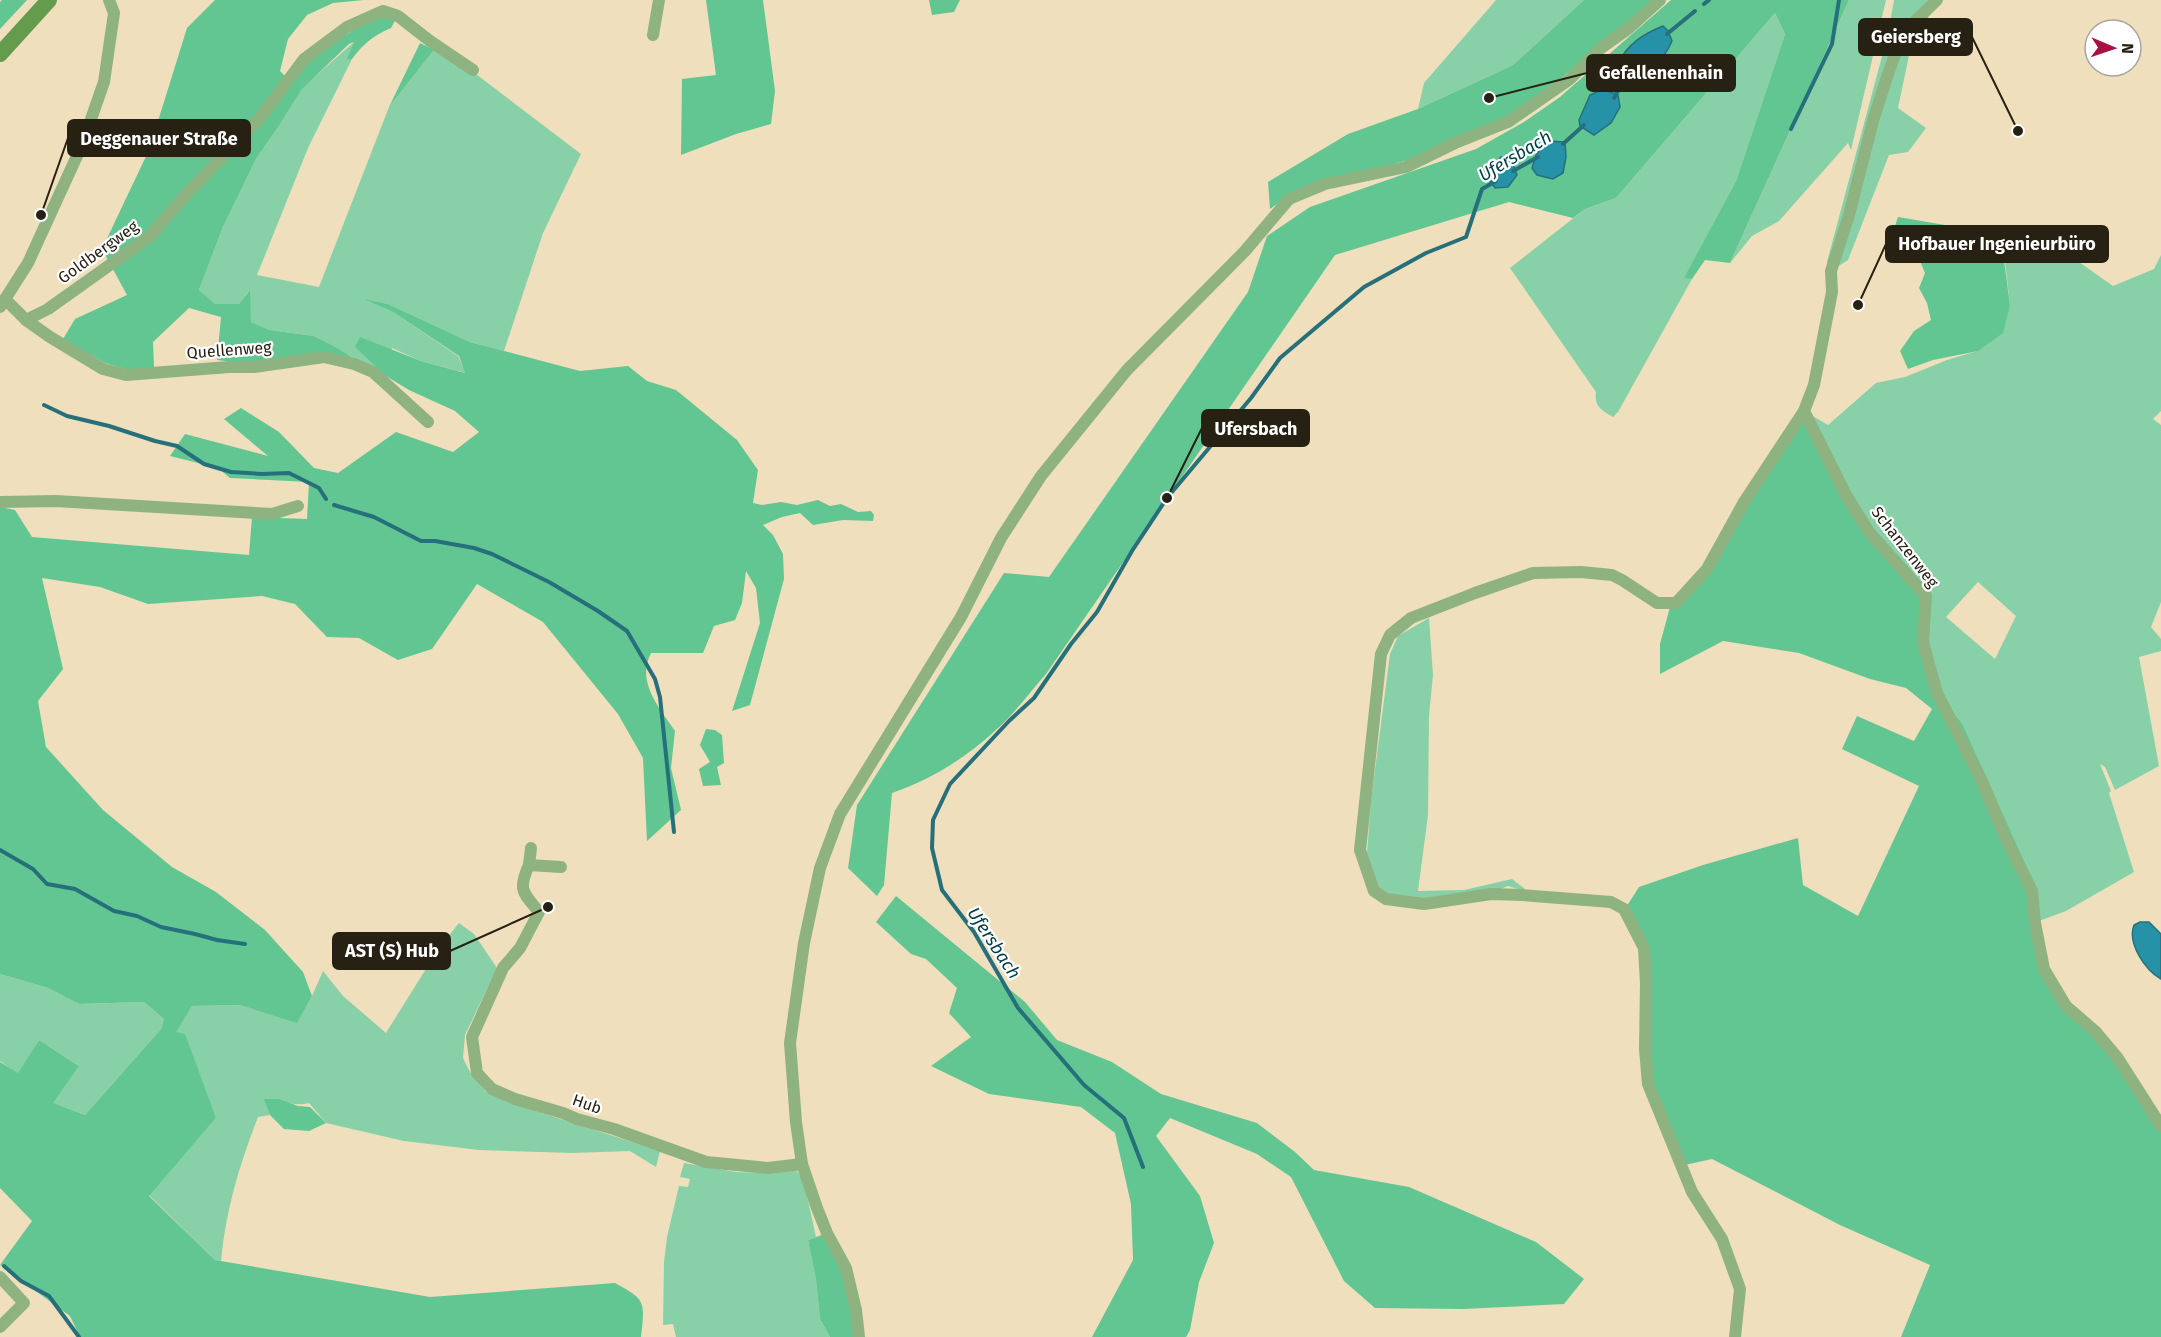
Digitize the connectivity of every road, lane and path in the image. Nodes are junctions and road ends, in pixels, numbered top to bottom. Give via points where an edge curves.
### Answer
1 (49, 0) edge
2 (109, 0) edge
3 (659, 0) edge
4 (1660, 0) edge
5 (1937, 0) edge
6 (653, 35) dead end
7 (0, 54) edge
8 (473, 70) dead end
9 (2, 303) edge
10 (26, 320) junction
11 (1804, 411) junction
12 (428, 422) dead end
13 (0, 502) edge
14 (298, 506) dead end
15 (531, 848) dead end
16 (529, 865) junction
17 (561, 867) dead end
18 (2161, 1126) edge
19 (802, 1164) junction
20 (0, 1277) edge
21 (0, 1327) edge
22 (859, 1337) edge
23 (1735, 1337) edge

1 - 7 main road
2 - 9 street via 114,14 104,82 82,145 28,263
3 - 6 street
4 - 19 street via 1570,79 1508,122 1455,142 1407,167 1325,184 1290,198 1245,251 1127,370 1041,476 1001,538 956,627 840,814 820,868 804,943 790,1043
5 - 11 street via 1909,27 1886,80 1831,272 1832,292 1814,385
8 - 10 street, Goldbergweg via 398,16 383,11 347,27 304,59 260,118 149,237
9 - 10 street
10 - 12 street, Quellenweg via 103,369 126,375 254,367 324,357 354,364 373,372
11 - 18 street, Schanzenweg via 1845,495 1869,532 1926,596 1923,642 1937,693 2032,891 2044,969 2066,1006 2096,1032 2116,1058
11 - 23 street via 1744,502 1707,569 1676,603 1657,603 1612,575 1533,573 1411,618 1390,635 1381,654 1360,850 1374,891 1386,899 1424,904 1491,894 1522,895 1611,902 1624,909 1644,948 1648,1084 1692,1192 1722,1239 1740,1289
13 - 14 street via 56,501 272,514
15 - 16 street
16 - 17 street
16 - 19 street, Hub via 524,892 526,900 539,912 520,948 503,968 472,1037 477,1073 492,1089 514,1099 706,1162 768,1168
19 - 22 street via 827,1233 846,1268
20 - 21 street via 24,1303

